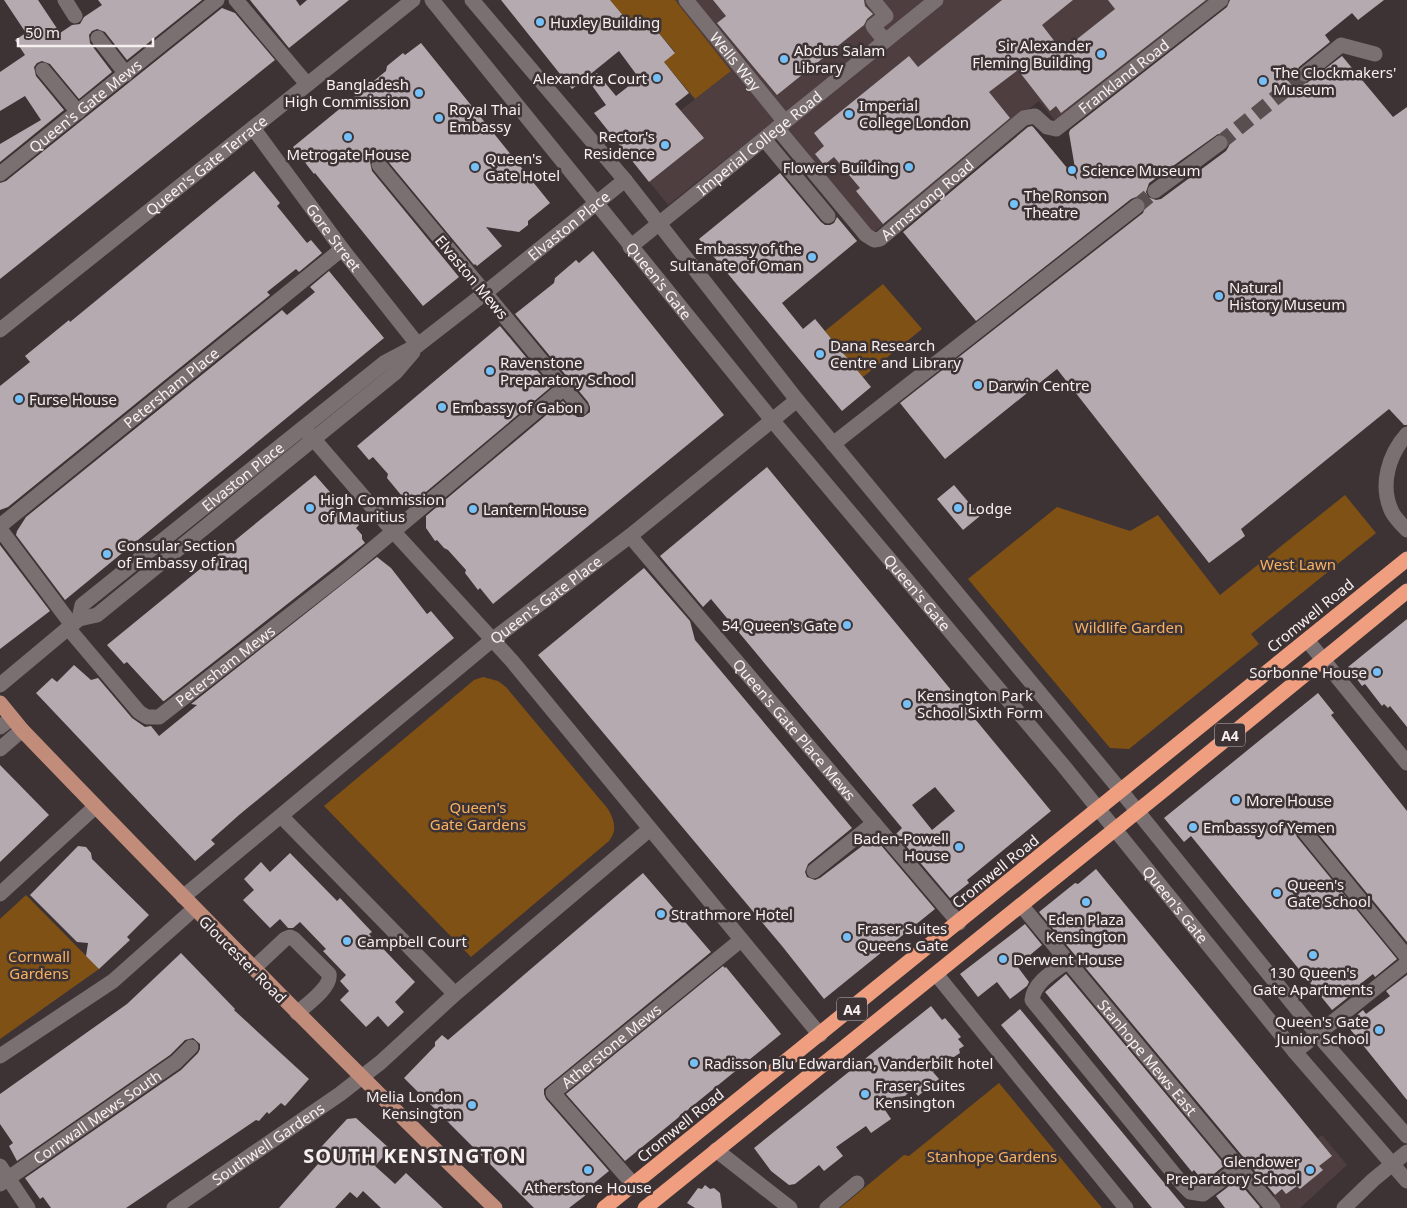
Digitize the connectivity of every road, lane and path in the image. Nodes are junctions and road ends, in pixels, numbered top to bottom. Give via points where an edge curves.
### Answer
1 (65, 0) edge
2 (217, 0) edge
3 (236, 0) edge
4 (413, 0) edge
5 (432, 0) edge
6 (472, 0) edge
7 (686, 0) edge
8 (873, 0) edge
9 (936, 0) edge
10 (1221, 0) edge
11 (75, 16) dead end
12 (98, 38) dead end
13 (885, 41) junction
14 (1375, 54) dead end
15 (44, 70) dead end
16 (126, 74) junction
17 (1305, 74) tunnel mouth
18 (307, 84) junction
19 (78, 112) junction
20 (1024, 118) joint
21 (253, 128) junction
22 (774, 130) junction
23 (1220, 143) tunnel mouth
24 (379, 165) dead end
25 (0, 174) edge
26 (625, 180) junction
27 (1156, 190) tunnel mouth
28 (596, 202) junction
29 (1136, 206) tunnel mouth
30 (828, 216) dead end
31 (659, 223) junction
32 (630, 247) junction
33 (342, 249) junction
34 (485, 293) junction
35 (0, 330) edge
36 (418, 345) junction
37 (564, 388) junction
38 (797, 400) junction
39 (581, 408) dead end
40 (772, 420) junction
41 (309, 434) junction
42 (1407, 434) edge
43 (833, 444) junction
44 (0, 528) edge
45 (1407, 530) edge
46 (393, 531) junction
47 (630, 536) junction
48 (1407, 559) edge
49 (1407, 591) edge
50 (73, 624) junction
51 (492, 640) junction
52 (1307, 640) junction
53 (1322, 659) junction
54 (0, 685) edge
55 (0, 703) edge
56 (6, 722) edge
57 (22, 730) junction
58 (0, 749) edge
59 (1407, 763) edge
60 (1121, 791) junction
61 (95, 807) junction
62 (1099, 810) junction
63 (1137, 811) junction
64 (282, 817) junction
65 (874, 823) junction
66 (650, 829) junction
67 (1115, 829) junction
68 (1304, 831) dead end
69 (814, 871) dead end
70 (0, 894) edge
71 (183, 897) junction
72 (1021, 905) junction
73 (194, 908) junction
74 (959, 923) junction
75 (741, 940) junction
76 (1407, 957) edge
77 (1068, 960) junction
78 (1407, 963) edge
79 (253, 969) junction
80 (936, 974) junction
81 (455, 994) junction
82 (297, 1014) junction
83 (820, 1035) junction
84 (1318, 1035) junction
85 (191, 1047) dead end
86 (1296, 1052) junction
87 (0, 1056) edge
88 (361, 1078) junction
89 (1407, 1136) edge
90 (716, 1150) junction
91 (1407, 1152) edge
92 (1392, 1164) junction
93 (0, 1166) edge
94 (1239, 1167) junction
95 (1407, 1181) edge
96 (4, 1182) edge
97 (857, 1183) dead end
98 (633, 1184) junction
99 (28, 1208) edge
100 (174, 1208) edge
101 (494, 1208) edge
102 (604, 1208) edge
103 (645, 1208) edge
104 (790, 1208) edge
105 (827, 1208) edge
106 (1126, 1208) edge
107 (1274, 1208) edge
108 (1344, 1208) edge

1 - 11 street
2 - 16 street, Queen's Gate Mews
3 - 18 street
4 - 18 street, Queen's Gate Terrace
5 - 28 street, Queen's Gate
6 - 26 street, Queen's Gate
7 - 22 street, Wells Way
8 - 13 street via 886,16 873,26
9 - 13 street, Imperial College Road
10 - 20 street, Frankland Road via 1056,129 1046,127 1034,116
12 - 16 street
13 - 22 street, Imperial College Road
14 - 17 street via 1341,45
15 - 19 street
16 - 19 street, Queen's Gate Mews
18 - 21 street, Queen's Gate Terrace
19 - 25 street, Queen's Gate Mews
20 - 22 street, Armstrong Road via 880,239 874,240 866,235
21 - 33 street, Gore Street
21 - 35 street, Queen's Gate Terrace
22 - 30 street
22 - 31 street, Imperial College Road
23 - 27 street
24 - 34 street, Elvaston Mews
26 - 28 street, Elvaston Place
26 - 31 street, Queen's Gate
28 - 32 street, Queen's Gate
28 - 34 street, Elvaston Place
29 - 43 street
31 - 32 street, Imperial College Road
31 - 38 street, Queen's Gate
32 - 40 street, Queen's Gate
33 - 36 street, Gore Street
33 - 44 street, Petersham Place
34 - 36 street, Elvaston Place
34 - 37 street, Elvaston Mews
36 - 41 street, Elvaston Place via 384,363
37 - 39 street, Elvaston Mews
37 - 46 street
38 - 40 street, Queen's Gate Place
38 - 43 street, Queen's Gate
40 - 47 street, Queen's Gate Place
40 - 62 street, Queen's Gate
41 - 46 street, Queen's Gate Place
41 - 50 street, Elvaston Place via 82,605
42 - 45 street via 1393,453 1386,479 1392,512
43 - 60 street, Queen's Gate
44 - 50 street
46 - 50 street, Petersham Mews via 159,717 147,717 139,712
46 - 51 street, Queen's Gate Place
47 - 51 street, Queen's Gate Place
47 - 65 street, Queen's Gate Place Mews
48 - 52 highway, Cromwell Road / A4
49 - 53 highway, A4
50 - 54 street, Elvaston Place
51 - 64 street
51 - 66 street
52 - 53 street
52 - 60 highway, Cromwell Road / A4
53 - 59 street
53 - 63 highway, A4
55 - 56 main road, Gloucester Road
56 - 57 main road, Gloucester Road
57 - 58 street
57 - 61 main road, Gloucester Road
60 - 62 highway, Cromwell Road / A4
60 - 63 street, Queen's Gate
61 - 70 street
61 - 71 main road, Gloucester Road
62 - 67 street, Queen's Gate
62 - 74 highway, Cromwell Road / A4
63 - 67 highway, A4
63 - 84 street, Queen's Gate
64 - 71 street
64 - 81 street
65 - 69 street
65 - 74 street, Queen's Gate Place Mews
66 - 75 street
66 - 81 street
67 - 72 highway, A4
67 - 86 street, Queen's Gate
68 - 76 street
71 - 73 main road, Gloucester Road
72 - 77 street, Stanhope Mews East
72 - 80 highway, A4
73 - 79 main road, Gloucester Road
73 - 87 street via 113,981
74 - 83 highway, Cromwell Road / A4
75 - 83 street
75 - 98 street, Atherstone Mews via 553,1092
77 - 94 street, Stanhope Mews East
77 - 94 street via 1037,986 1032,1000 1183,1185 1190,1192 1203,1194
78 - 84 street
79 - 82 main road, Gloucester Road
79 - 82 street via 285,939 294,938 330,978 325,988
80 - 90 highway, A4
80 - 106 street
81 - 88 street
82 - 88 main road, Gloucester Road
83 - 98 highway, Cromwell Road / A4
84 - 86 street
84 - 89 street, Queen's Gate
85 - 96 street, Cornwall Mews South via 176,1062
86 - 92 street, Queen's Gate
88 - 100 street, Southwell Gardens
88 - 101 main road, Gloucester Road
90 - 103 highway, A4
90 - 104 street
91 - 92 street
92 - 95 street, Queen's Gate
92 - 108 street
93 - 96 street
94 - 107 street, Stanhope Mews East
96 - 99 street
97 - 105 street
98 - 102 highway, Cromwell Road / A4

